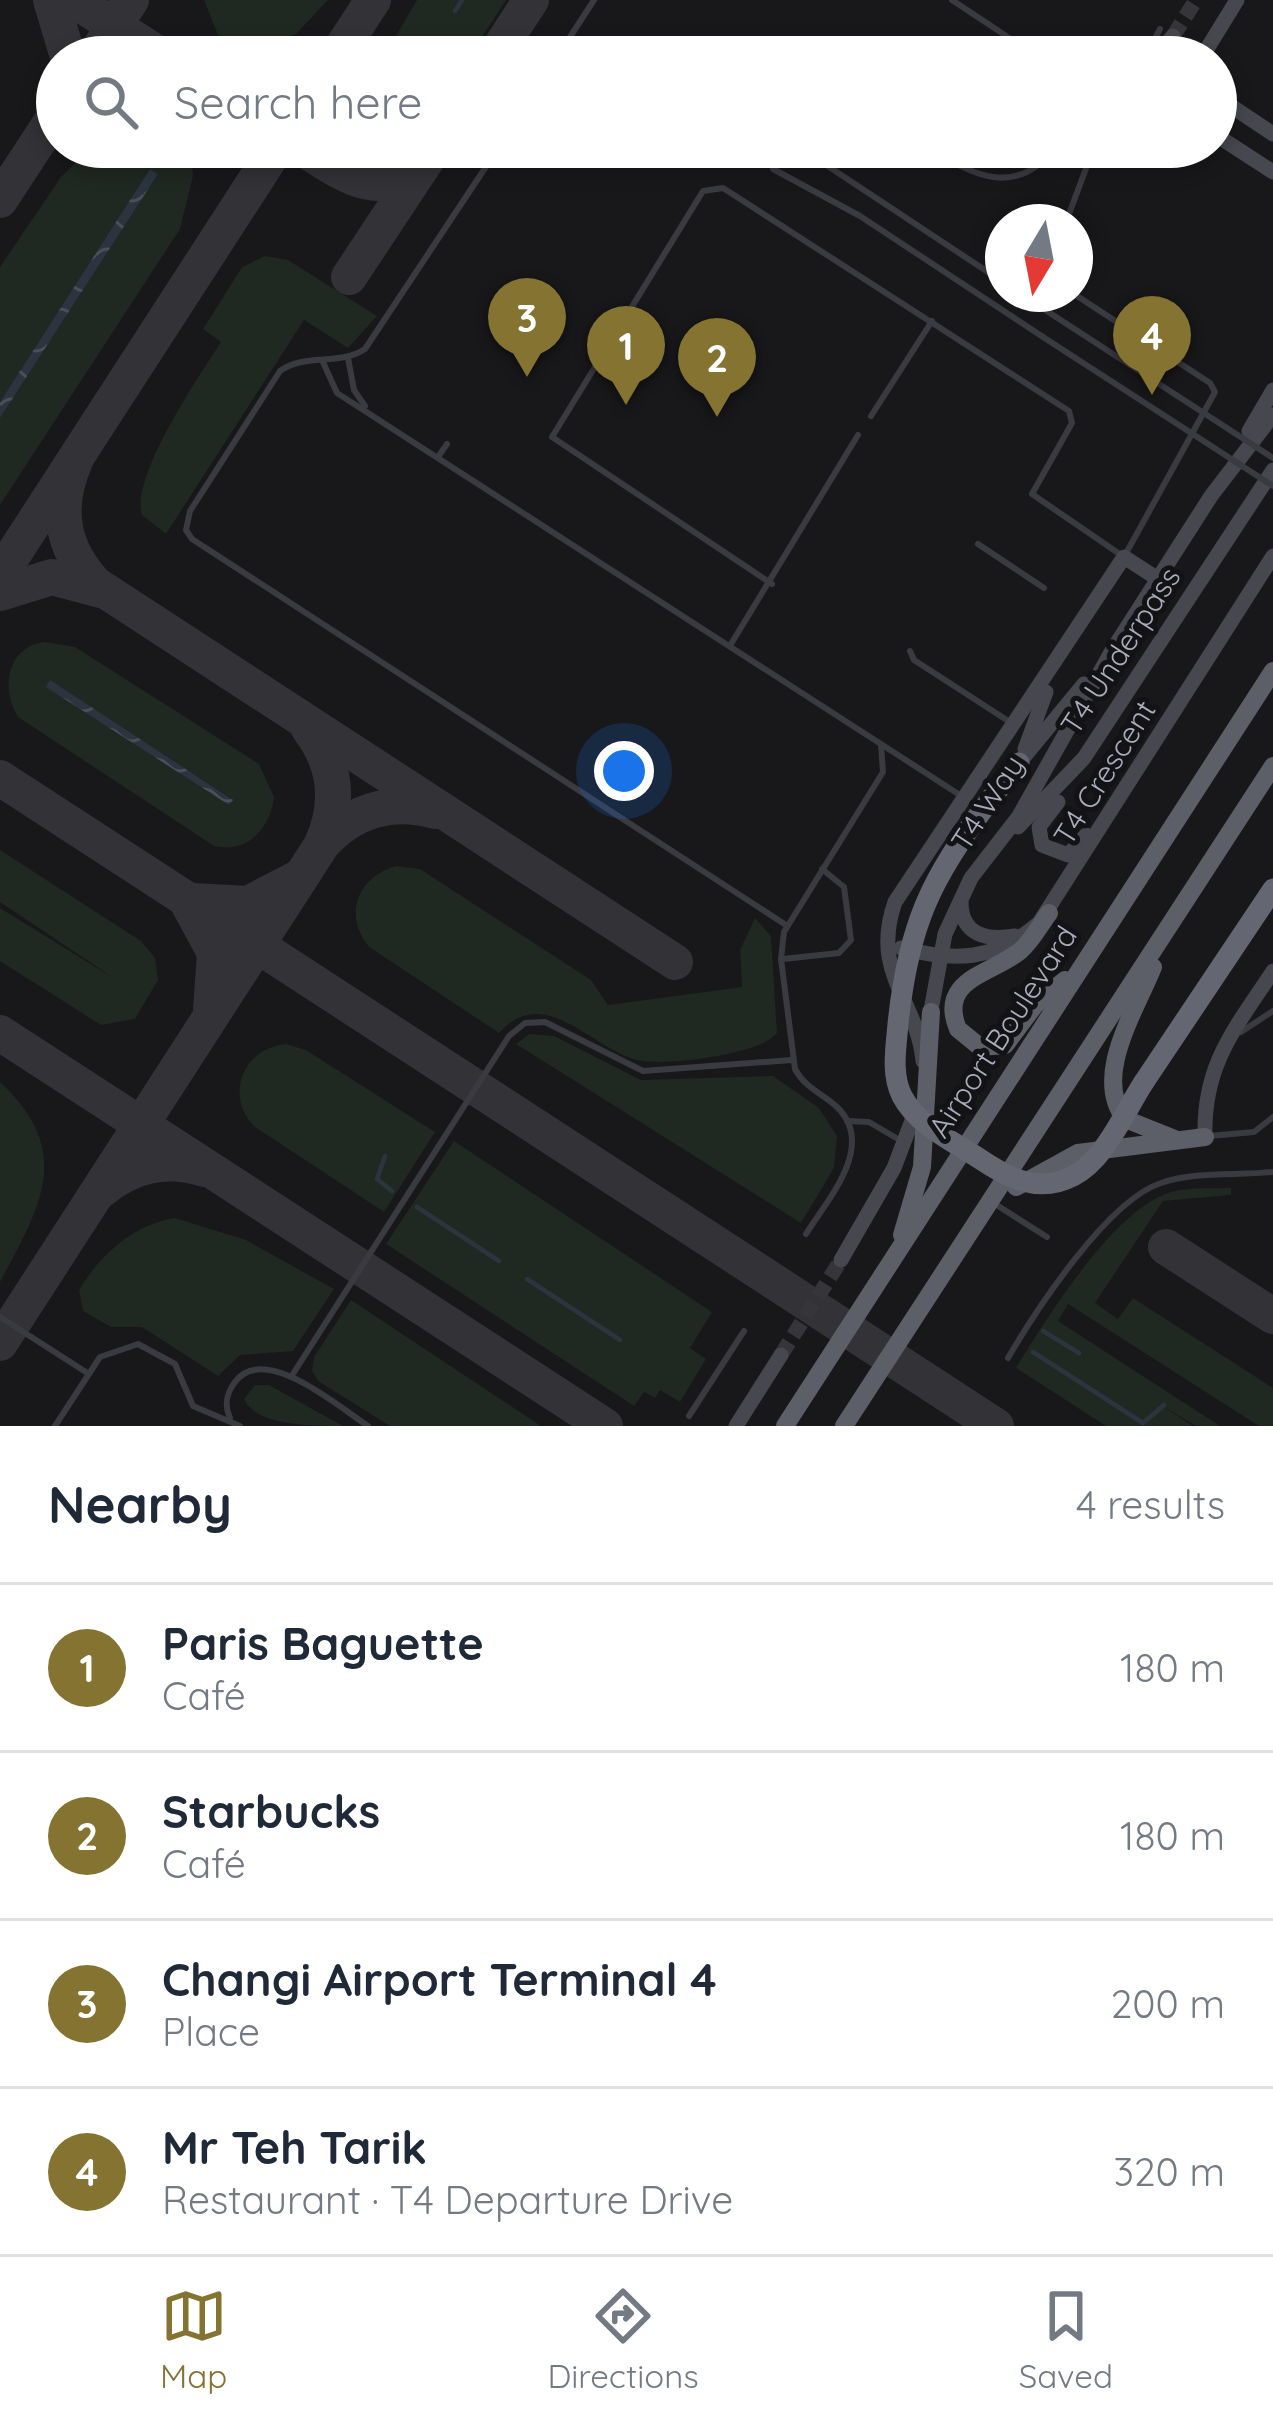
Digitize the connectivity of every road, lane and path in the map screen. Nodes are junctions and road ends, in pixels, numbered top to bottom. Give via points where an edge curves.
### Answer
1 (594, 0) edge
2 (952, 0) edge
3 (1237, 0) edge
4 (1166, 32) tunnel mouth
5 (571, 36) edge
6 (1006, 36) edge
7 (1163, 36) edge
8 (1215, 36) edge
9 (1237, 110) edge
10 (1273, 134) edge
11 (1237, 149) edge
12 (485, 168) edge
13 (773, 168) edge
14 (831, 168) edge
15 (960, 168) edge
16 (1032, 168) edge
17 (1086, 168) edge
18 (1273, 172) edge
19 (1073, 204) edge
20 (985, 270) edge
21 (1093, 306) edge
22 (1049, 312) edge
23 (932, 321) junction
24 (348, 358) junction
25 (322, 360) junction
26 (1273, 390) edge
27 (368, 409) junction
28 (1273, 415) edge
29 (871, 416) dead end
30 (1273, 426) edge
31 (859, 435) dead end
32 (447, 444) dead end
33 (1243, 454) junction
34 (438, 457) junction
35 (1273, 458) edge
36 (1273, 470) edge
37 (1273, 486) edge
38 (1210, 496) junction
39 (978, 544) dead end
40 (1273, 556) edge
41 (1124, 557) junction
42 (1158, 579) junction
43 (772, 584) junction
44 (1044, 588) dead end
45 (730, 644) junction
46 (1113, 650) junction
47 (910, 651) dead end
48 (1055, 667) junction
49 (1273, 671) edge
50 (1015, 725) junction
51 (875, 739) junction
52 (1146, 757) junction
53 (1084, 758) junction
54 (1019, 763) junction
55 (1273, 766) edge
56 (963, 797) junction
57 (995, 845) junction
58 (822, 868) junction
59 (1273, 889) edge
60 (964, 892) junction
61 (1049, 913) junction
62 (1171, 924) junction
63 (786, 925) junction
64 (1030, 931) junction
65 (887, 937) junction
66 (939, 958) junction
67 (781, 959) junction
68 (1078, 969) junction
69 (1273, 971) edge
70 (1273, 1011) edge
71 (931, 1012) junction
72 (1226, 1043) junction
73 (792, 1060) junction
74 (923, 1068) junction
75 (1273, 1118) edge
76 (847, 1121) junction
77 (1205, 1137) junction
78 (1175, 1139) junction
79 (905, 1144) junction
80 (1273, 1172) edge
81 (992, 1202) junction
82 (806, 1234) dead end
83 (1046, 1237) dead end
84 (896, 1257) junction
85 (841, 1259) tunnel mouth
86 (0, 1317) edge
87 (744, 1331) dead end
88 (781, 1355) tunnel mouth
89 (1008, 1358) dead end
90 (89, 1374) junction
91 (292, 1377) junction
92 (689, 1416) dead end
93 (236, 1424) edge
94 (55, 1426) edge
95 (368, 1426) edge
96 (736, 1426) edge
97 (785, 1426) edge
98 (844, 1426) edge

1 - 5 lane
2 - 6 lane
3 - 8 main road
4 - 7 main road, bridge
9 - 10 main road
11 - 18 main road
12 - 24 lane via 373,340
13 - 37 lane, bridge via 860,216
14 - 20 lane
15 - 16 lane via 994,180
17 - 19 lane
21 - 41 lane via 1215,392
22 - 35 lane, bridge
23 - 29 lane
23 - 41 lane via 1069,411 1072,423 1032,494
23 - 43 lane via 712,186 554,428 556,445
24 - 25 lane
24 - 27 lane via 354,390
25 - 27 lane via 332,388
25 - 63 lane via 280,371 186,518 188,535
26 - 38 main road
27 - 34 lane
28 - 33 main road, T4 Way
30 - 33 main road
31 - 43 lane
32 - 34 lane
33 - 38 main road, T4 Way
34 - 45 lane
36 - 53 main road, T4 Underpass
38 - 42 main road, T4 Way
39 - 44 lane
40 - 52 main road, T4 Crescent
41 - 42 main road
41 - 48 main road
42 - 46 main road, T4 Way
43 - 45 lane
45 - 51 lane
46 - 54 main road
46 - 57 main road, T4 Way via 1019,817
47 - 50 lane
48 - 50 main road
48 - 54 main road
49 - 68 highway, Airport Boulevard
50 - 56 main road
51 - 56 lane
51 - 58 lane via 886,754 884,772
52 - 53 main road via 1077,850 1053,854 1039,827
52 - 61 main road, T4 Crescent
53 - 57 main road, T4 Underpass
54 - 59 highway, bridge via 940,869 909,940 895,1057 903,1098 1002,1173 1044,1184 1071,1178 1093,1160
55 - 62 highway
56 - 65 main road via 904,885
57 - 60 main road, T4 Way
58 - 63 lane
58 - 67 lane via 844,887 851,940 839,952
60 - 64 main road via 962,916 974,932 992,939
60 - 66 main road, T4 Way
61 - 64 main road, T4 Crescent
61 - 68 highway via 1024,948 963,983 954,1002 958,1029 980,1047 1005,1045 1035,1005
62 - 78 highway via 1112,1087 1125,1119
62 - 81 highway
63 - 67 lane
64 - 66 main road, T4 Crescent via 980,956
65 - 66 main road
65 - 74 main road via 890,971
66 - 71 main road, T4 Way
67 - 73 lane
68 - 84 highway, Airport Boulevard
69 - 72 main road
70 - 72 lane
71 - 74 main road, T4 Way
71 - 84 highway via 922,1167
72 - 77 main road via 1206,1088
73 - 76 lane
73 - 91 lane via 643,1071 556,1027 525,1023 509,1036
74 - 79 main road, T4 Way
75 - 77 lane via 1254,1132
76 - 79 lane via 869,1122
76 - 82 lane via 850,1158
77 - 78 highway
78 - 81 highway via 1078,1153
79 - 85 main road, T4 Way
80 - 89 lane via 1150,1187 1078,1255
81 - 83 lane
81 - 98 highway
84 - 97 highway, Airport Boulevard
86 - 90 lane
87 - 92 lane
88 - 96 main road
90 - 93 lane via 110,1350 148,1346 176,1364 190,1402
90 - 94 lane
91 - 93 lane via 246,1372 226,1401
91 - 95 lane

